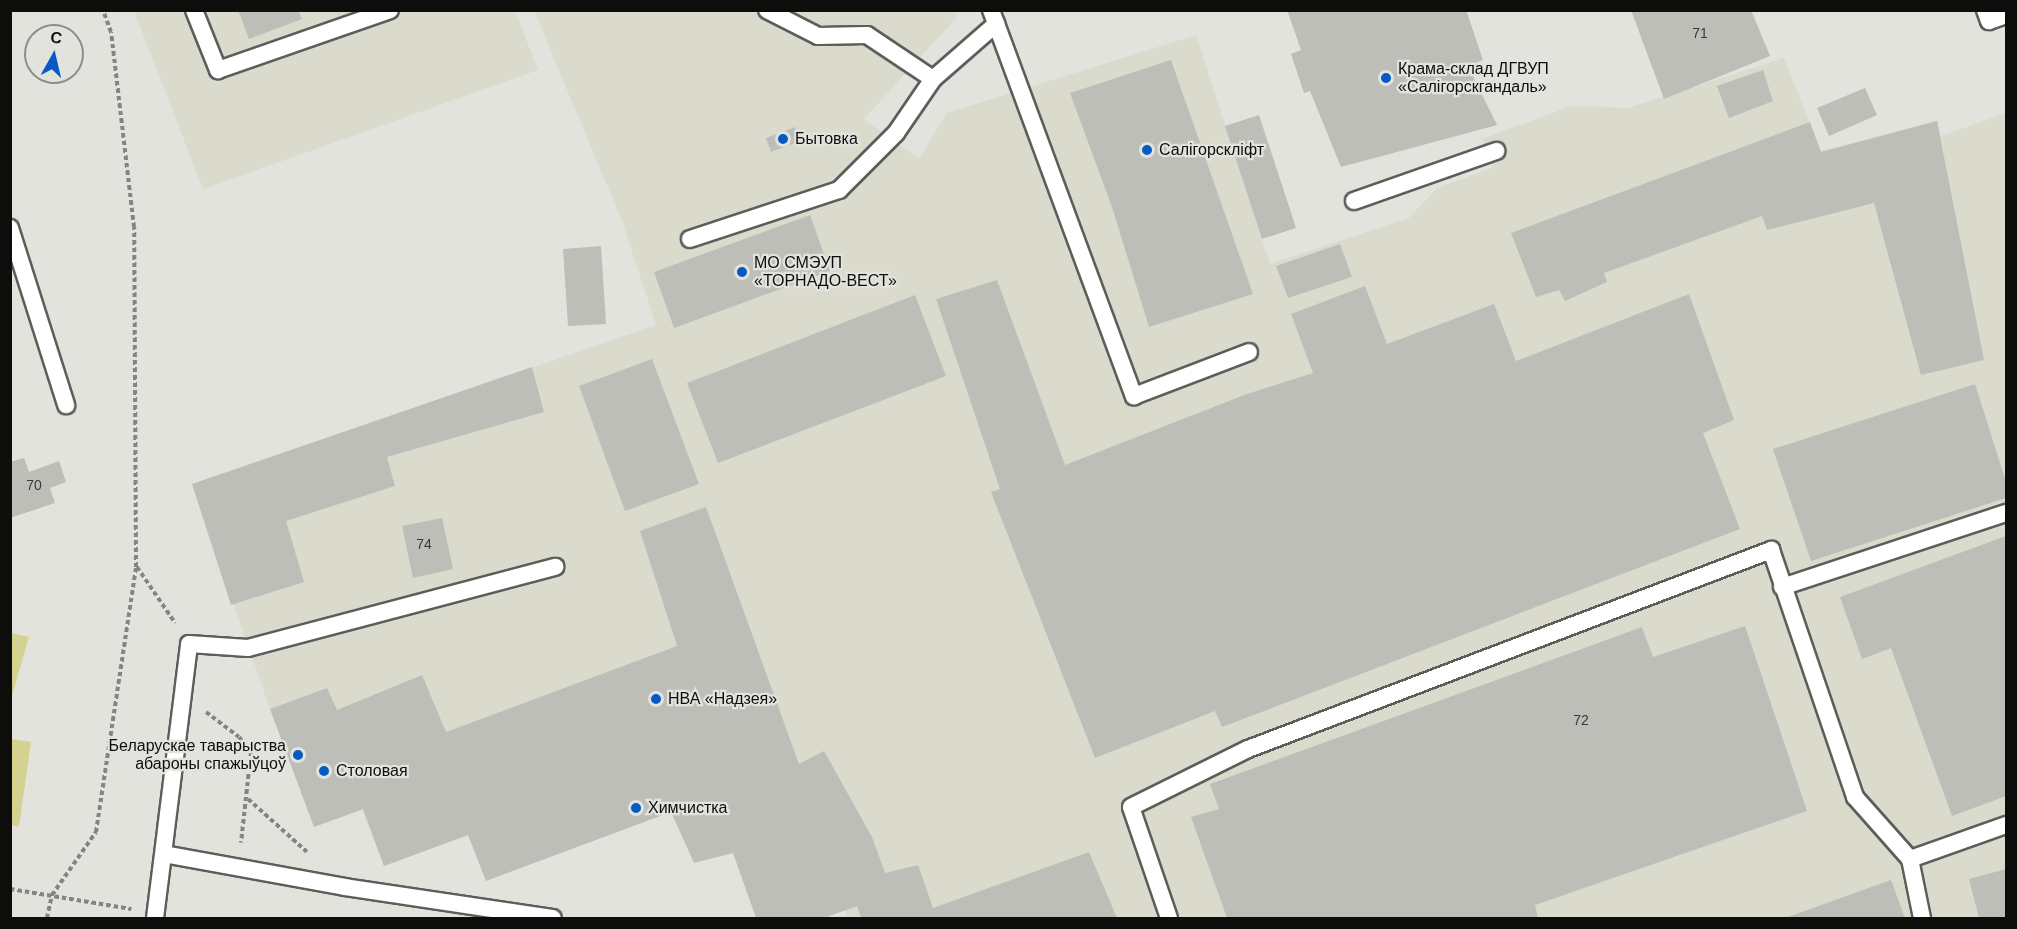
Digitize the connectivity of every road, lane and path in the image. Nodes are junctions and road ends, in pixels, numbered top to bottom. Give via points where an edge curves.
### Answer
1 (103, 10) edge
2 (194, 10) edge
3 (390, 10) edge
4 (767, 10) edge
5 (1985, 10) edge
6 (2007, 15) edge
7 (994, 17) edge
8 (933, 79) junction
9 (1496, 151) dead end
10 (1354, 201) dead end
11 (10, 228) edge
12 (690, 239) dead end
13 (1249, 352) dead end
14 (66, 405) dead end
15 (2007, 513) edge
16 (136, 567) junction
17 (555, 567) dead end
18 (1782, 587) junction
19 (189, 644) junction
20 (184, 696) junction
21 (247, 798) junction
22 (2007, 825) edge
23 (164, 854) junction
24 (313, 858) dead end
25 (1910, 859) junction
26 (237, 868) junction
27 (10, 889) edge
28 (52, 895) junction
29 (155, 916) edge
30 (47, 918) edge
31 (553, 918) edge
32 (1169, 918) edge
33 (1922, 918) edge

1 - 16 path via 111,32 134,227
2 - 3 lane via 218,70
4 - 8 lane via 818,36 867,35
5 - 6 lane via 1989,21
7 - 8 lane
7 - 13 lane via 1134,396
8 - 12 lane via 896,132 839,190
9 - 10 lane
11 - 14 lane
15 - 18 lane
16 - 19 path
16 - 28 path via 96,832
17 - 19 lane via 248,648
18 - 25 lane via 1855,797
18 - 32 lane via 1771,550 1248,749 1131,807
19 - 20 lane
20 - 21 path via 239,738 251,752
20 - 23 lane
21 - 24 path
21 - 26 path
22 - 25 lane
23 - 26 lane
23 - 29 lane
25 - 33 lane
26 - 31 lane
27 - 28 path
28 - 29 path
28 - 30 path

